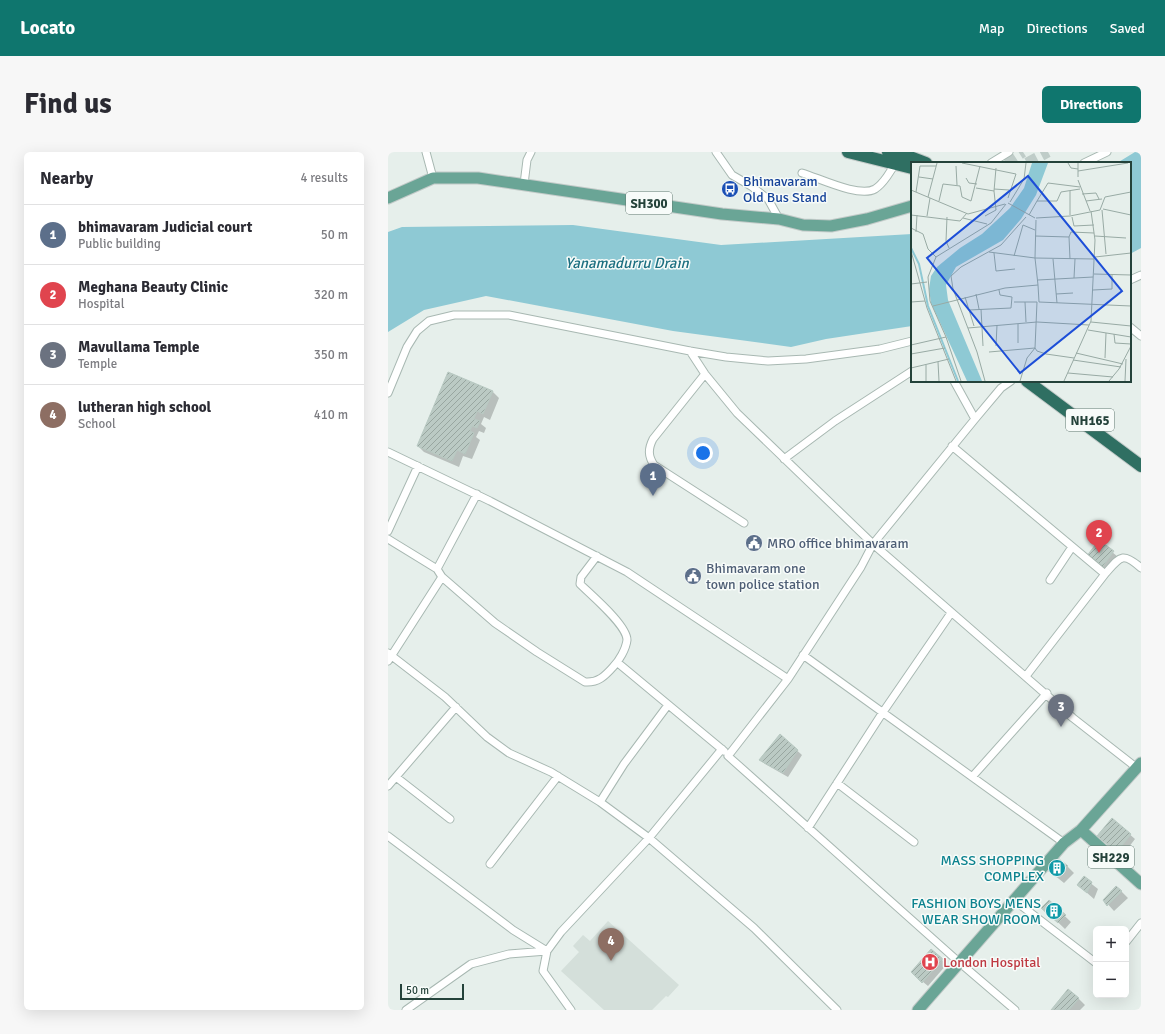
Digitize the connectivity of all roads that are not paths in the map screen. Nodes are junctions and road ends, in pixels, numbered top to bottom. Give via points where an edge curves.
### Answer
1 (426, 152) edge
2 (531, 152) edge
3 (716, 152) edge
4 (848, 152) edge
5 (1009, 152) edge
6 (1106, 152) edge
7 (896, 155) edge
8 (922, 162) edge
9 (993, 162) edge
10 (1086, 162) edge
11 (911, 167) edge
12 (802, 173) dead end
13 (433, 178) junction
14 (524, 184) junction
15 (388, 198) edge
16 (911, 206) edge
17 (779, 219) junction
18 (1141, 275) edge
19 (1131, 280) edge
20 (1131, 328) edge
21 (1141, 336) edge
22 (911, 341) edge
23 (690, 351) junction
24 (911, 372) edge
25 (705, 374) junction
26 (955, 382) edge
27 (1004, 382) edge
28 (1010, 382) edge
29 (1035, 383) edge
30 (1001, 388) junction
31 (388, 393) edge
32 (975, 419) junction
33 (952, 446) junction
34 (388, 452) edge
35 (1141, 458) edge
36 (784, 459) junction
37 (418, 466) junction
38 (1141, 466) edge
39 (477, 494) junction
40 (744, 523) dead end
41 (388, 531) edge
42 (388, 539) edge
43 (873, 544) junction
44 (1072, 547) junction
45 (597, 556) junction
46 (1141, 568) edge
47 (436, 569) junction
48 (1105, 574) junction
49 (442, 577) junction
50 (1050, 580) dead end
51 (952, 613) junction
52 (803, 655) junction
53 (389, 657) edge
54 (618, 663) junction
55 (1026, 676) junction
56 (788, 679) junction
57 (1047, 693) junction
58 (668, 705) junction
59 (456, 707) junction
60 (883, 712) junction
61 (722, 749) junction
62 (728, 756) junction
63 (1139, 766) edge
64 (558, 776) junction
65 (396, 777) junction
66 (972, 777) junction
67 (837, 783) junction
68 (388, 786) edge
69 (600, 802) junction
70 (450, 819) dead end
71 (808, 828) junction
72 (1081, 830) junction
73 (388, 836) edge
74 (649, 838) junction
75 (914, 842) dead end
76 (1064, 843) junction
77 (490, 864) dead end
78 (1141, 884) edge
79 (1014, 900) junction
80 (1141, 923) edge
81 (1129, 938) edge
82 (547, 951) junction
83 (1095, 962) edge
84 (960, 963) junction
85 (406, 1010) edge
86 (571, 1010) edge
87 (837, 1010) edge
88 (918, 1010) edge
89 (1015, 1010) edge

1 - 13 street
2 - 14 street via 527,160
3 - 17 street via 732,175 768,199
4 - 7 highway
5 - 9 street
6 - 10 street
7 - 8 highway
7 - 11 highway
7 - 12 street via 882,182 874,189 865,191 853,190
13 - 14 main road, SH300 via 478,178
13 - 15 main road, SH300
14 - 17 main road, SH300 via 722,214
16 - 17 main road, SH300 via 831,226 803,225
18 - 19 street
20 - 21 street
22 - 23 street via 880,349 806,359 768,361
23 - 25 street
23 - 31 street via 510,315 454,315 429,321 417,331 407,347
24 - 36 street via 835,421
25 - 36 street via 737,413
25 - 40 street via 649,446 650,459 654,465
26 - 32 street
27 - 30 street
28 - 30 street
29 - 35 highway, NH165
29 - 38 highway, NH165
30 - 32 street
32 - 33 street
33 - 43 street
33 - 44 street
34 - 37 street
36 - 43 street
37 - 39 street
37 - 41 street
39 - 45 street
39 - 47 street
42 - 47 street
43 - 51 street
43 - 52 street via 861,567
44 - 48 street
44 - 50 street
45 - 54 street via 581,577 580,584 624,629 627,639
45 - 56 street via 627,572
46 - 48 street via 1130,558 1124,557 1119,558
47 - 49 street
48 - 55 street
49 - 53 street
49 - 54 street via 495,623 585,682 603,678
51 - 55 street
51 - 60 street
52 - 56 street
52 - 60 street
53 - 59 street
54 - 58 street
55 - 57 street
56 - 62 street
57 - 63 street via 1073,718
57 - 66 street
58 - 61 street
58 - 69 street via 624,764
59 - 64 street via 509,754
59 - 65 street
60 - 66 street
60 - 67 street
61 - 62 street
61 - 74 street
62 - 71 street
63 - 72 main road
64 - 69 street
64 - 77 street
65 - 68 street
65 - 70 street
66 - 76 street
67 - 71 street
67 - 75 street
69 - 74 street
71 - 84 street
72 - 76 main road
72 - 78 main road, SH229
73 - 82 street via 513,930
74 - 82 street via 561,932
74 - 87 street via 754,928
76 - 79 main road
79 - 83 street
79 - 84 main road
80 - 81 street
82 - 85 street via 509,954 472,964
82 - 86 street via 543,971
84 - 88 main road
84 - 89 street

